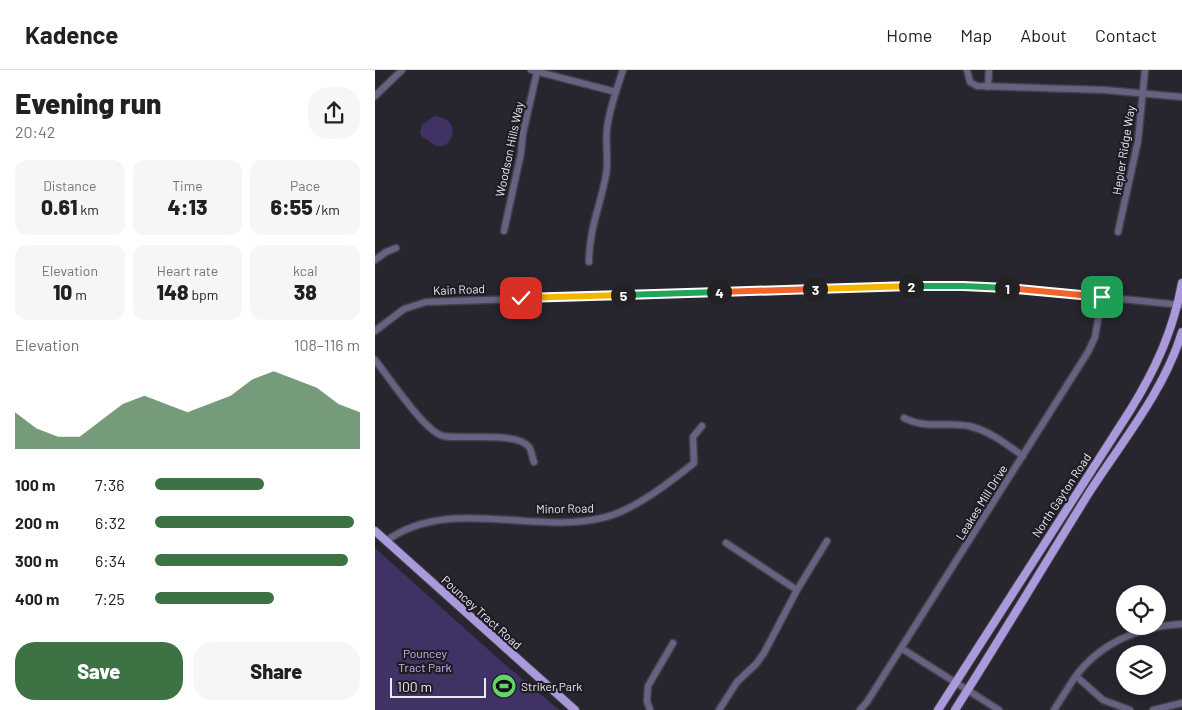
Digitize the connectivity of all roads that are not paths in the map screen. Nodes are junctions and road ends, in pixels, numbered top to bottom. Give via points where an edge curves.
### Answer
1 (402, 70) edge
2 (623, 70) edge
3 (967, 70) edge
4 (989, 70) edge
5 (1145, 70) edge
6 (534, 71) edge
7 (988, 87) junction
8 (616, 92) junction
9 (1143, 94) junction
10 (375, 96) edge
11 (1182, 97) edge
12 (504, 231) dead end
13 (1118, 232) dead end
14 (396, 248) dead end
15 (375, 260) edge
16 (589, 262) dead end
17 (1182, 283) edge
18 (1102, 297) junction
19 (1179, 305) edge
20 (375, 331) edge
21 (1182, 332) edge
22 (375, 360) edge
23 (905, 418) dead end
24 (701, 426) dead end
25 (1023, 456) junction
26 (534, 462) dead end
27 (375, 531) edge
28 (386, 541) junction
29 (827, 541) dead end
30 (726, 543) dead end
31 (797, 590) junction
32 (1182, 624) edge
33 (673, 643) dead end
34 (901, 648) junction
35 (1076, 676) junction
36 (956, 682) junction
37 (968, 690) junction
38 (1182, 703) edge
39 (1123, 709) edge
40 (575, 710) edge
41 (650, 710) edge
42 (719, 710) edge
43 (860, 710) edge
44 (938, 710) edge
45 (955, 710) edge
46 (999, 710) edge
47 (1054, 710) edge
48 (1130, 710) edge
49 (1153, 710) edge

1 - 10 street
2 - 8 street
3 - 7 street via 970,82
4 - 7 street
5 - 9 street, Hepler Ridge Way
6 - 8 street
6 - 12 street, Woodson Hills Way
7 - 9 street
8 - 16 street via 608,121 606,173 591,232
9 - 11 street
9 - 13 street, Hepler Ridge Way via 1138,142
14 - 15 street
17 - 19 main road, North Gayton Road
18 - 19 street, Kain Road
18 - 20 street, Kain Road via 983,286 936,286 438,301 404,309
18 - 25 street, Leakes Mill Drive via 1095,337 1088,352
19 - 36 main road, North Gayton Road via 1166,342 1142,390
21 - 37 main road, North Gayton Road via 1157,387
22 - 26 street via 436,433 451,437 509,438 525,444
23 - 25 street via 923,425 980,429
24 - 28 street, Minor Road via 693,437 694,463 656,491 614,515 584,521 451,519 409,527
25 - 34 street, Leakes Mill Drive
27 - 28 main road, Pouncey Tract Road
28 - 40 main road, Pouncey Tract Road
29 - 31 street
30 - 31 street
31 - 42 street via 764,653 737,682
32 - 35 street via 1162,625 1113,642
33 - 41 street via 648,686
34 - 36 street
34 - 43 street, Leakes Mill Drive
35 - 39 street via 1103,700
35 - 47 street
36 - 37 street
36 - 44 main road, North Gayton Road
37 - 45 main road, North Gayton Road
37 - 46 street
38 - 49 street
39 - 48 street

